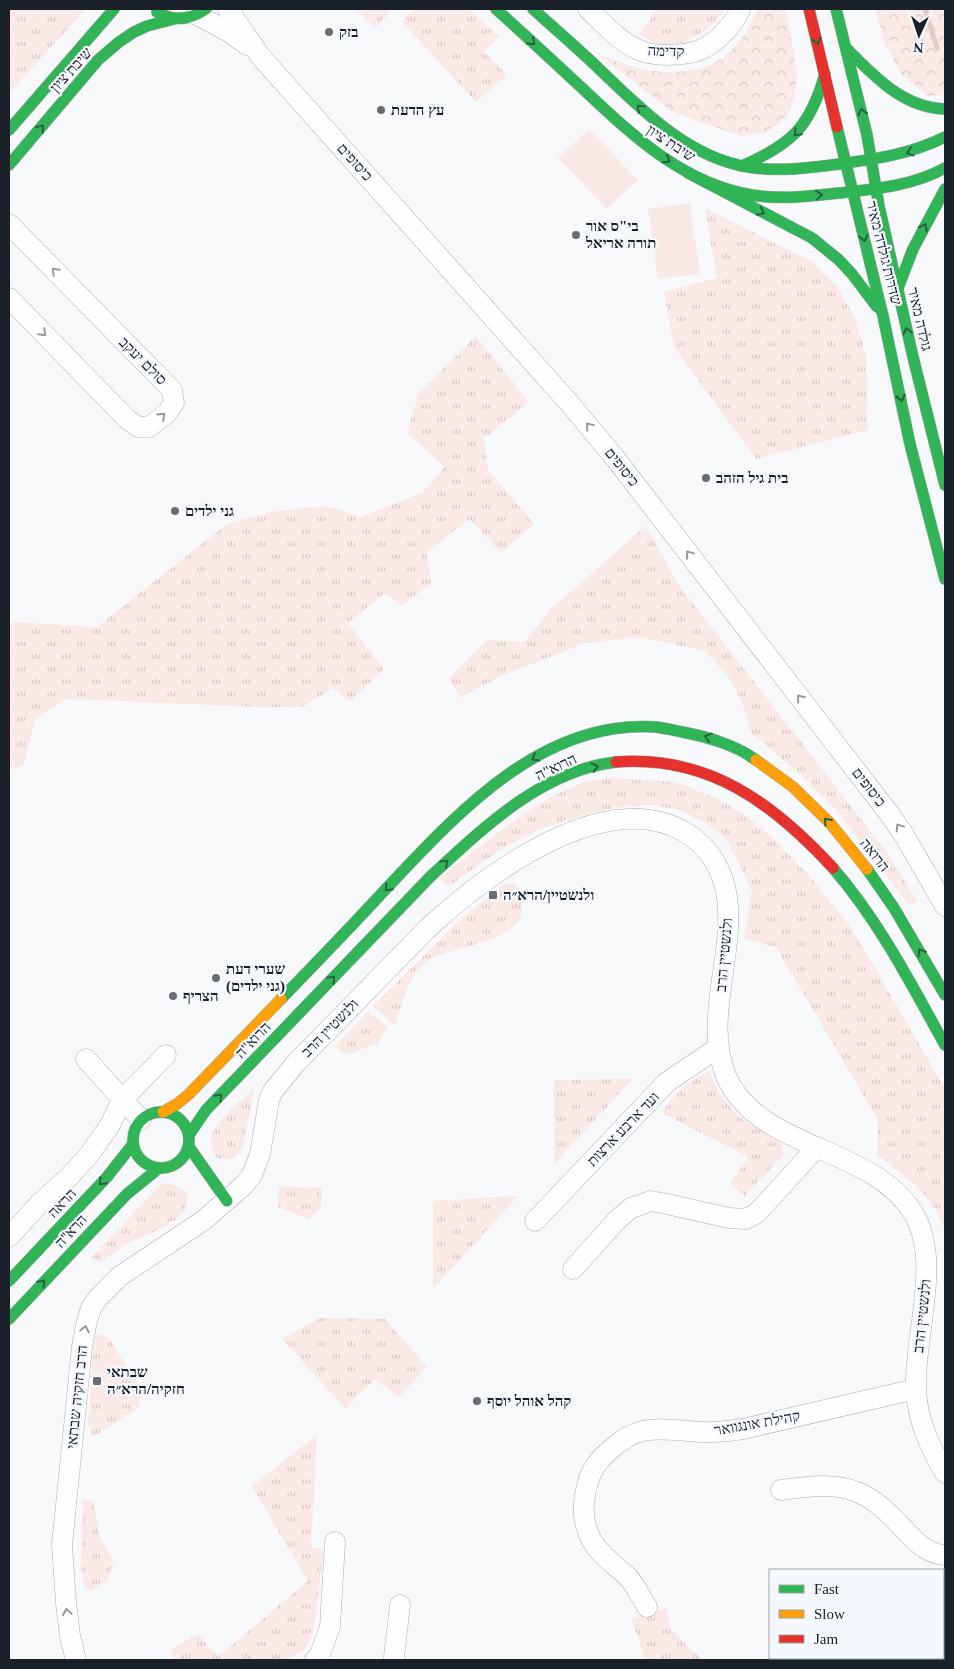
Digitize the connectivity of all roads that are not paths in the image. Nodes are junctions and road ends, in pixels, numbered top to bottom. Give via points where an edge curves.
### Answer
1 (114, 9) edge
2 (152, 9) edge
3 (228, 9) edge
4 (496, 9) edge
5 (534, 9) edge
6 (588, 9) edge
7 (740, 9) edge
8 (809, 9) edge
9 (836, 9) edge
10 (202, 12) edge
11 (174, 19) junction
12 (846, 48) junction
13 (261, 57) junction
14 (825, 74) junction
15 (945, 109) edge
16 (9, 130) edge
17 (945, 137) edge
18 (872, 159) junction
19 (847, 164) junction
20 (9, 165) edge
21 (742, 166) junction
22 (945, 168) edge
23 (688, 172) junction
24 (876, 188) junction
25 (945, 189) edge
26 (853, 191) junction
27 (9, 224) edge
28 (898, 288) junction
29 (9, 298) edge
30 (883, 316) junction
31 (945, 485) edge
32 (945, 579) edge
33 (753, 757) joint
34 (945, 906) edge
35 (945, 995) edge
36 (945, 1046) edge
37 (718, 1047) junction
38 (166, 1055) dead end
39 (86, 1059) dead end
40 (122, 1100) junction
41 (163, 1112) junction
42 (141, 1120) junction
43 (189, 1135) junction
44 (133, 1144) junction
45 (189, 1147) junction
46 (817, 1148) junction
47 (159, 1168) junction
48 (196, 1179) dead end
49 (227, 1201) junction
50 (535, 1221) dead end
51 (9, 1237) edge
52 (573, 1269) dead end
53 (9, 1281) edge
54 (9, 1319) edge
55 (916, 1389) junction
56 (945, 1473) edge
57 (781, 1490) dead end
58 (335, 1542) dead end
59 (945, 1554) edge
60 (400, 1605) dead end
61 (647, 1608) dead end
62 (76, 1660) edge
63 (315, 1660) edge
64 (395, 1660) edge

1 - 16 street, שיבת ציון
2 - 11 street
3 - 13 street, כיסופים
4 -> 23 street, שיבת ציון via 635,138
21 -> 5 street, שיבת ציון via 699,150 652,118
6 - 7 street, קדימה via 627,44 640,51 664,55 701,50 724,33
8 -> 14 street
9 - 12 street
10 - 11 street, שיבת ציון
10 - 13 street, כיסופים
20 -> 11 street, שיבת ציון via 98,60 141,29
12 - 15 street via 872,73 913,103 925,108
18 -> 12 street
34 -> 13 street, כיסופים via 874,792 656,510 570,404
14 - 19 street
14 -> 21 street via 814,109 792,139
17 -> 18 street, שיבת ציון via 919,149
18 - 19 street, שיבת ציון
18 - 24 street, שדרות גולדה מאיר
19 - 21 street, שיבת ציון via 773,170
19 - 26 street, שדרות גולדה מאיר
22 - 24 street, שיבת ציון via 916,180
23 -> 26 street, שיבת ציון via 730,190 753,195 792,197
23 -> 30 street via 812,238 830,251 852,274
24 - 26 street, שיבת ציון
24 - 28 street, גולדה מאיר
28 -> 25 street via 913,249
26 -> 30 street, שדרות גולדה מאיר
29 -> 27 street, סולם יעקב via 138,427 150,427 174,403 172,390
31 -> 28 street, גולדה מאיר
30 -> 32 street, שדרות גולדה מאיר via 910,444
35 -> 33 street, הרואה via 900,916 854,852 801,794
33 -> 41 street, הרוא"ה via 705,736 646,727 602,731 554,747 536,757 488,790 432,841 189,1094
43 -> 36 street, הרוא"ה via 213,1103 430,877 468,842 513,807 564,777 623,761 676,765 702,772 748,794 795,830 866,910
37 - 46 street, ולנשטיין הרב via 731,1086 750,1108 779,1129
37 - 49 street, ולנשטיין הרב via 729,927 723,877 709,852 699,840 674,825 661,822 631,820 576,830 538,847 496,872 444,913 296,1063 269,1100 260,1154 252,1175
37 - 50 street, ועד ארבע ארצות via 667,1082
38 - 40 street
39 - 40 street
40 - 42 street
40 - 51 street via 110,1125 89,1155
41 - 42 street
41 - 43 street via 182,1122
42 - 44 street via 136,1127
43 - 45 street
44 - 47 street via 135,1152 145,1163
44 -> 53 street, הראה via 107,1177
45 - 47 street via 177,1168
45 - 49 street
46 - 52 street via 757,1214 746,1219 730,1218 651,1201 631,1208 617,1220
46 - 55 street, ולנשטיין הרב via 878,1178 911,1209 922,1230 928,1263
54 -> 47 street, הרא''ה via 127,1194
48 - 49 street
62 -> 49 street, הרב חזקיה שבתאי via 70,1636 62,1545 82,1347 91,1308 120,1276 191,1230
55 - 56 street, ולנשטיין הרב via 924,1430
55 - 61 street, קהילת אונגוואר via 743,1429 722,1432 646,1430 632,1434 615,1446 598,1460 588,1480 583,1502 584,1521 593,1542 628,1577
57 - 59 street via 820,1486 857,1492 876,1502 927,1550
58 - 63 street via 330,1627
60 - 64 street

